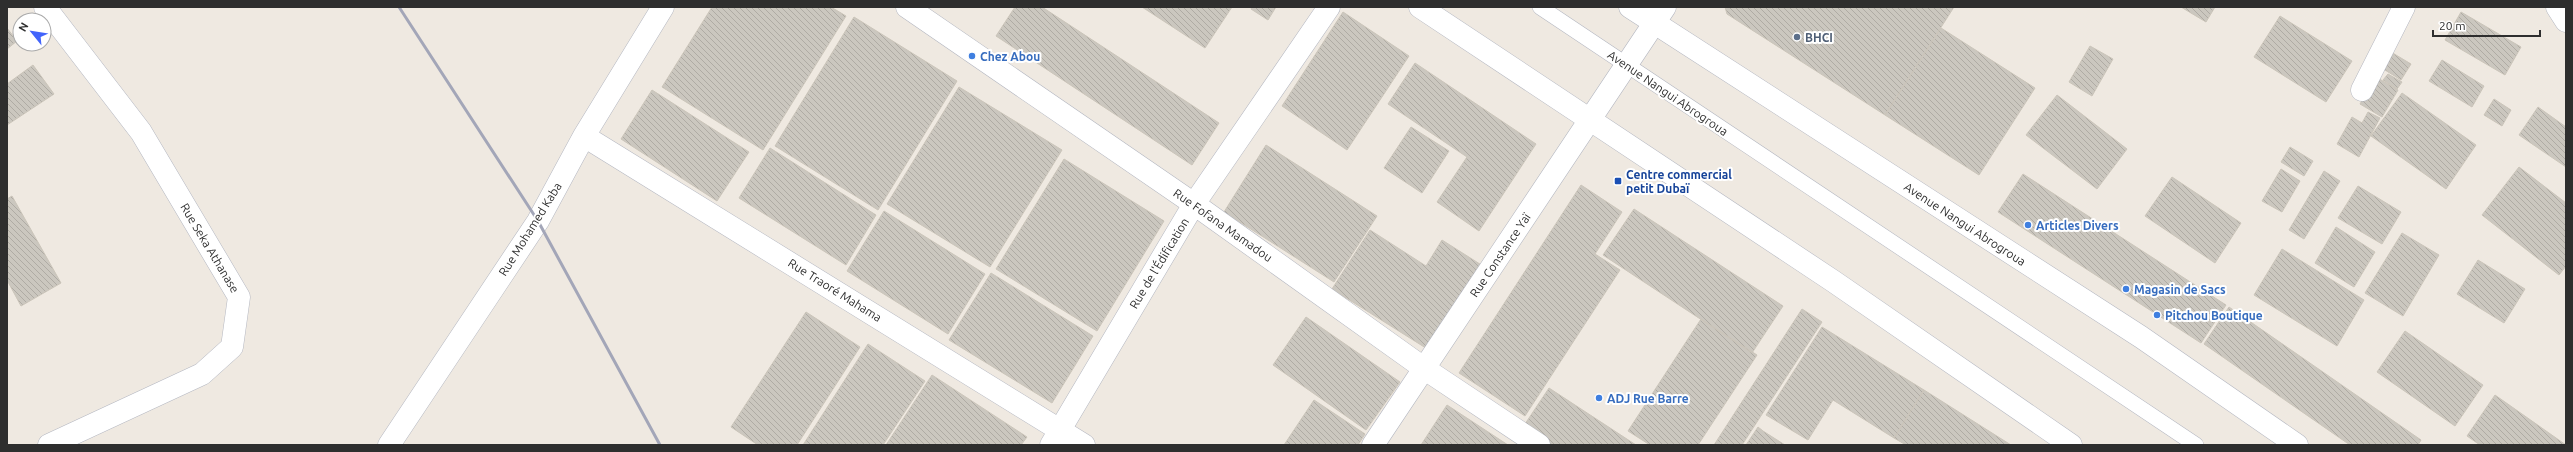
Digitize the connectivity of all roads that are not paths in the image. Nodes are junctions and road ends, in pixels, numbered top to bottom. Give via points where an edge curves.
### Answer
1 (44, 7) edge
2 (664, 7) edge
3 (907, 7) edge
4 (1329, 7) edge
5 (1420, 7) edge
6 (1540, 7) edge
7 (1630, 7) edge
8 (2404, 7) edge
9 (2557, 7) edge
10 (1660, 15) edge
11 (2566, 21) edge
12 (1627, 65) junction
13 (2362, 90) dead end
14 (1590, 121) junction
15 (584, 136) junction
16 (1194, 204) junction
17 (1425, 369) junction
18 (1056, 437) edge
19 (49, 445) edge
20 (389, 445) edge
21 (1084, 445) edge
22 (1373, 445) edge
23 (1539, 445) edge
24 (2071, 445) edge
25 (2196, 445) edge
26 (2297, 445) edge

1 - 19 street, Rue Seka Athanase via 141,132 239,297 232,347 202,374
2 - 15 street, Rue Mohamed Kaba
3 - 16 street, Rue Fofana Mamadou
4 - 16 street, Rue de l'Édification
5 - 14 street
6 - 12 lane, Avenue Nangui Abrogroua
7 - 10 street, Avenue Nangui Abrogroua
8 - 13 street
9 - 11 street
10 - 12 street, Rue Constance Yaï
10 - 26 street, Avenue Nangui Abrogroua via 2141,337
12 - 14 street, Rue Constance Yaï
12 - 25 lane, Avenue Nangui Abrogroua
14 - 17 street, Rue Constance Yaï
14 - 24 street via 1833,281
15 - 18 street, Rue Traoré Mahama
15 - 20 street, Rue Mohamed Kaba via 538,222
16 - 17 street, Rue Fofana Mamadou
16 - 18 street, Rue de l'Édification
17 - 22 street, Rue Constance Yaï
17 - 23 street, Rue Fofana Mamadou
18 - 21 street, Rue Traoré Mahama

